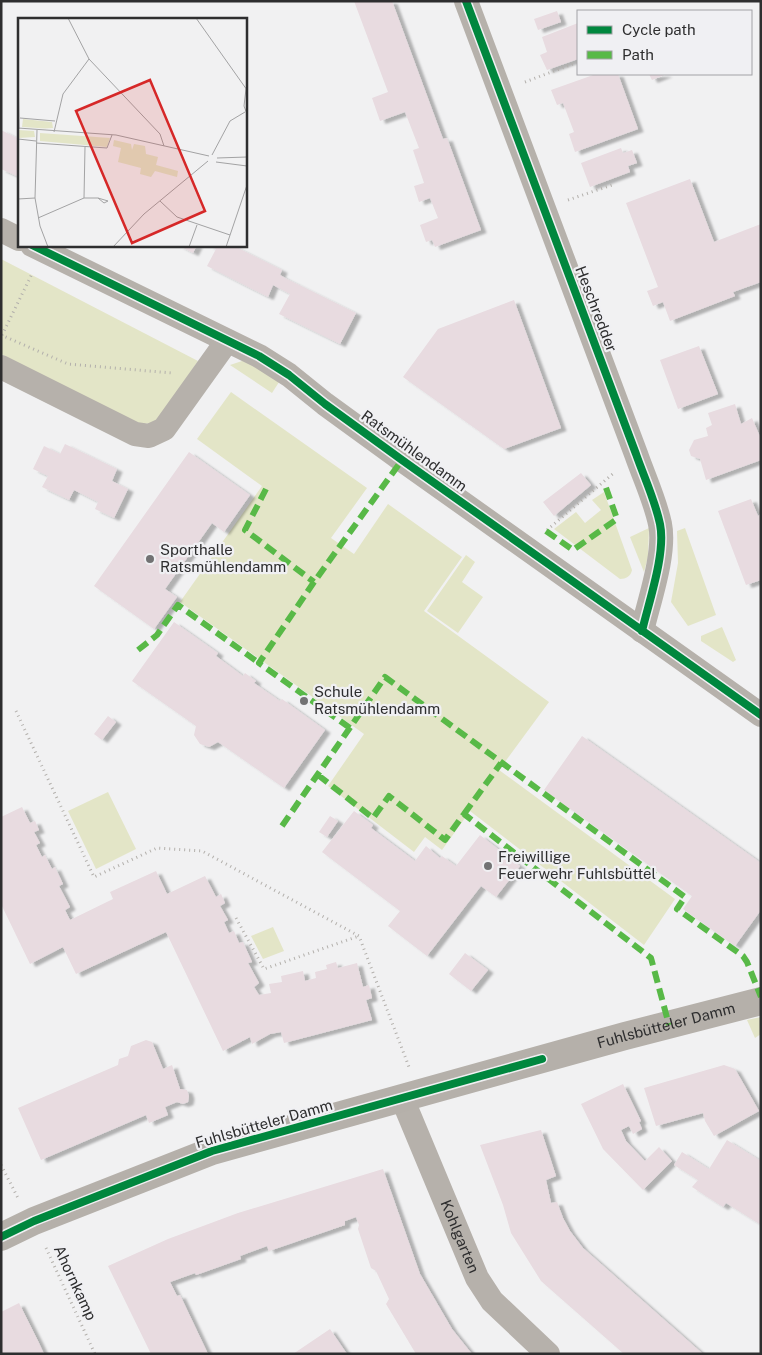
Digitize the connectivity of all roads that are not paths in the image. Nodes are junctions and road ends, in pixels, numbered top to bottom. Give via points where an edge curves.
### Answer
1 (466, 1) edge
2 (1, 230) edge
3 (18, 238) edge
4 (37, 248) edge
5 (226, 341) junction
6 (1, 367) edge
7 (642, 631) junction
8 (761, 715) edge
9 (761, 1001) edge
10 (411, 1096) junction
11 (1, 1237) edge
12 (548, 1354) edge

1 - 7 street, Heschredder via 660,525 661,545
2 - 3 street
4 - 5 street, Ratsmühlendamm
5 - 6 street via 164,429 149,436 135,434
5 - 7 street, Ratsmühlendamm via 289,375
7 - 8 street, Ratsmühlendamm
9 - 10 street, Fuhlsbütteler Damm
10 - 11 street, Fuhlsbütteler Damm via 212,1151
10 - 12 street, Kohlgarten via 477,1278 492,1301

